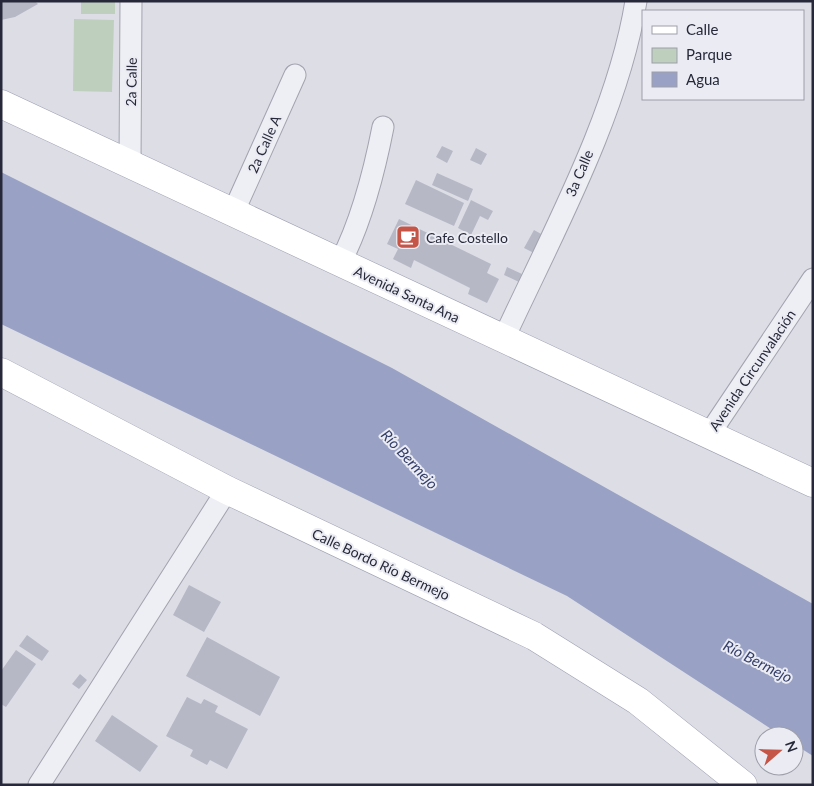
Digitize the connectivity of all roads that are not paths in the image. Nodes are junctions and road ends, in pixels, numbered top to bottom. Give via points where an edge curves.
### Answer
1 (132, 1) edge
2 (641, 2) edge
3 (295, 75) dead end
4 (1, 104) edge
5 (382, 127) dead end
6 (130, 164) junction
7 (233, 213) junction
8 (340, 263) junction
9 (813, 278) edge
10 (504, 338) junction
11 (1, 372) edge
12 (708, 436) junction
13 (813, 483) edge
14 (227, 490) junction
15 (38, 785) edge
16 (743, 785) edge

1 - 6 street, 2a Calle
2 - 10 street, 3a Calle via 624,61 591,144
3 - 7 street, 2a Calle A
4 - 6 main road, Avenida Santa Ana
5 - 8 street via 376,164 352,240
6 - 7 main road, Avenida Santa Ana
7 - 8 main road, Avenida Santa Ana
8 - 10 main road, Avenida Santa Ana
9 - 12 street, Avenida Circunvalación
10 - 12 main road, Avenida Santa Ana
11 - 14 main road, Calle Bordo Río Bermejo
12 - 13 main road, Avenida Santa Ana
14 - 15 street
14 - 16 main road, Calle Bordo Río Bermejo via 534,636 638,701

